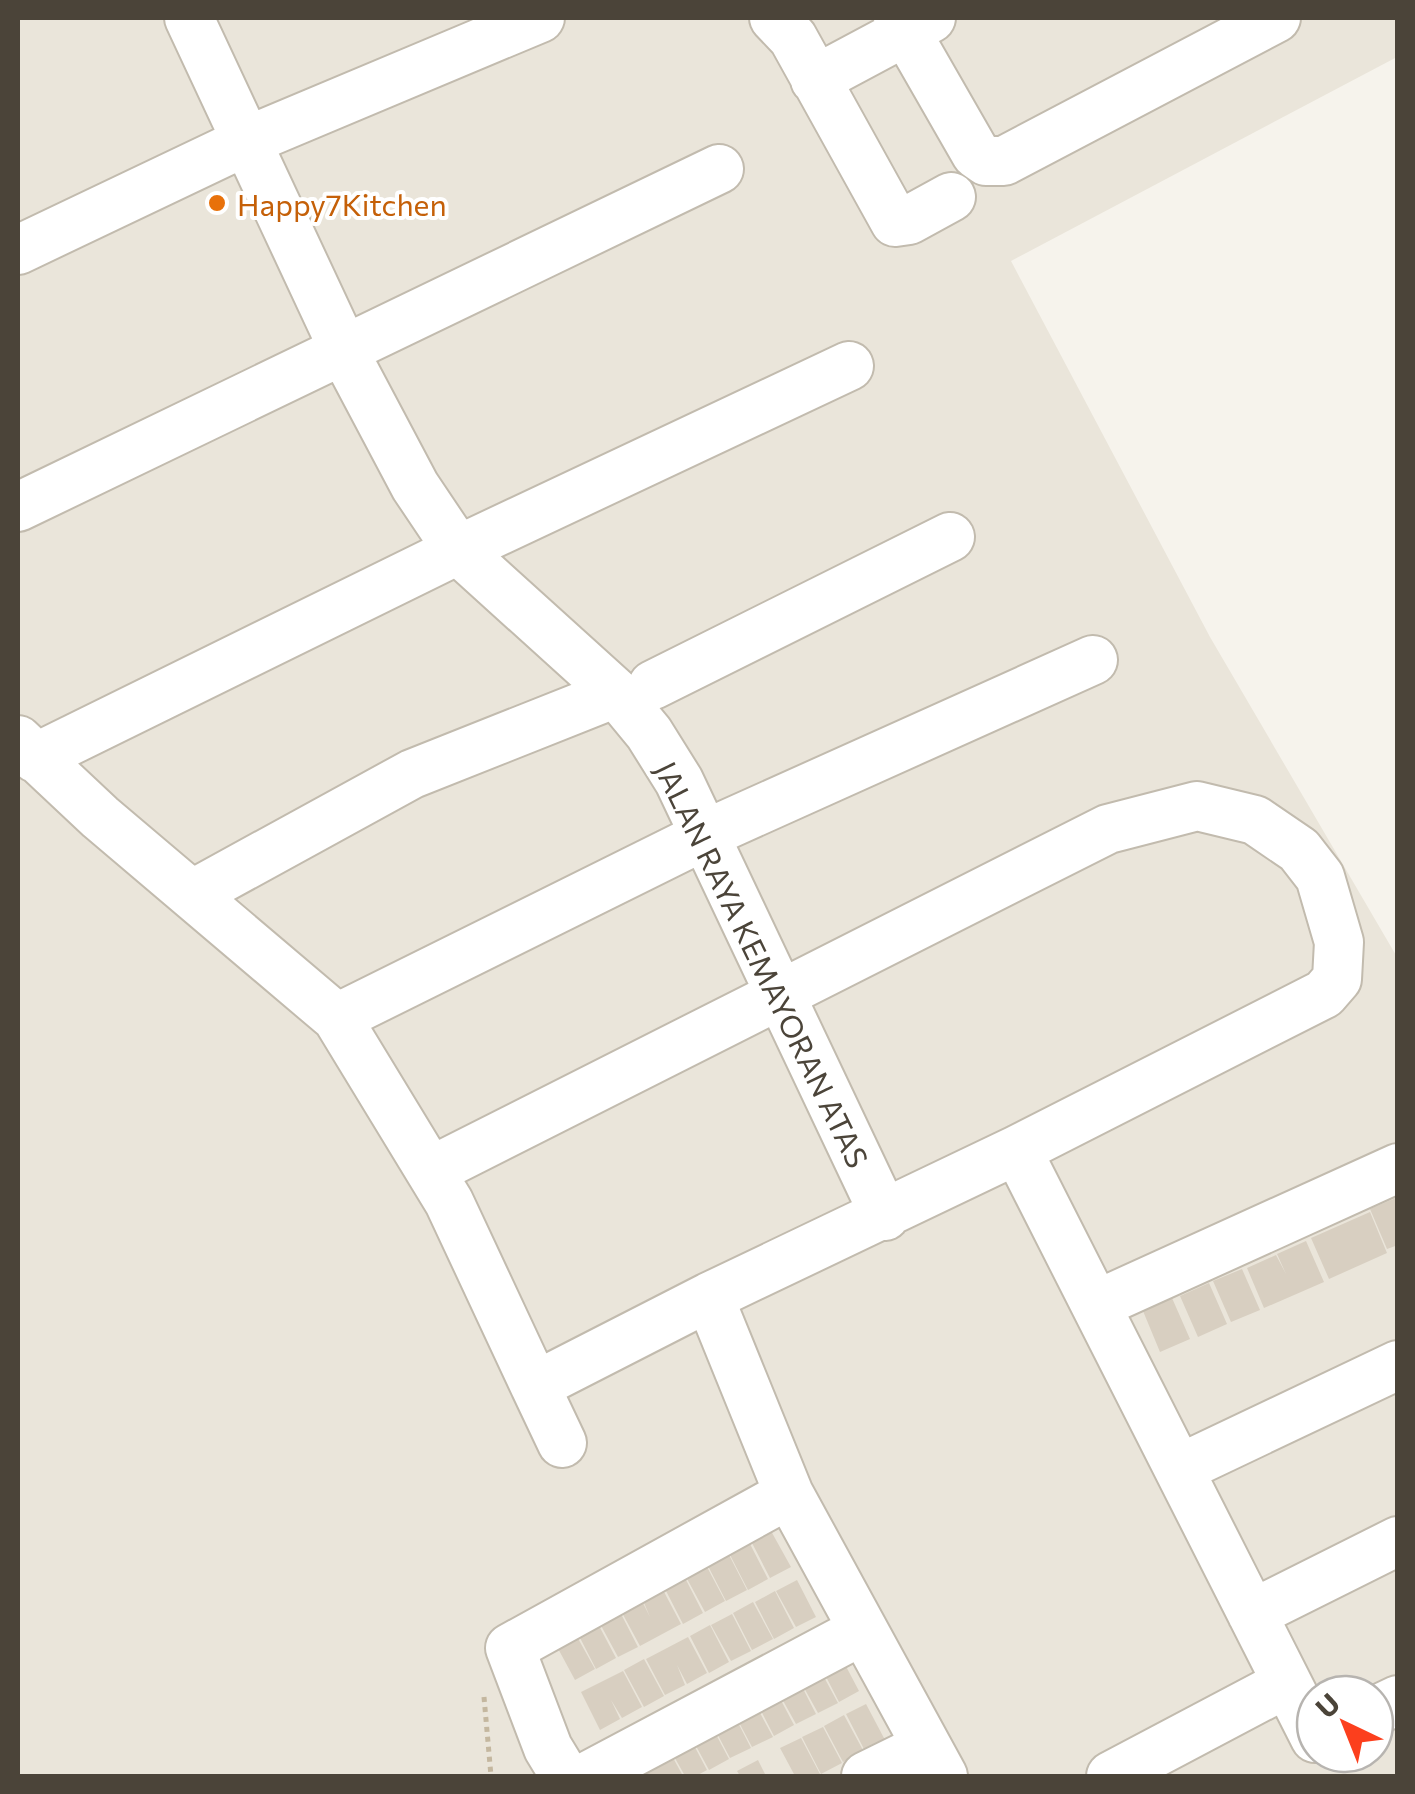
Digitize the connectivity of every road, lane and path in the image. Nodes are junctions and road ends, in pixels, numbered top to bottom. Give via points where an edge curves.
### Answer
1 (189, 18) edge
2 (215, 18) edge
3 (540, 18) edge
4 (774, 18) edge
5 (1276, 18) edge
6 (911, 22) edge
7 (815, 80) junction
8 (261, 136) junction
9 (719, 169) dead end
10 (952, 197) dead end
11 (18, 250) edge
12 (358, 342) junction
13 (848, 366) dead end
14 (18, 507) edge
15 (950, 537) dead end
16 (472, 544) junction
17 (1094, 660) dead end
18 (634, 689) junction
19 (26, 749) edge
20 (715, 831) junction
21 (193, 894) junction
22 (789, 988) junction
23 (336, 1018) junction
24 (1017, 1150) junction
25 (1398, 1168) edge
26 (431, 1171) junction
27 (901, 1208) junction
28 (709, 1297) junction
29 (1096, 1305) junction
30 (1398, 1365) edge
31 (535, 1386) junction
32 (562, 1442) dead end
33 (1179, 1469) junction
34 (790, 1494) junction
35 (1398, 1541) edge
36 (1252, 1614) junction
37 (862, 1630) junction
38 (1286, 1683) junction
39 (1295, 1700) edge
40 (1173, 1761) edge
41 (934, 1762) edge
42 (564, 1776) edge
43 (588, 1776) edge
44 (866, 1776) edge
45 (1110, 1776) edge

1 - 8 street, JALAN RAYA KEMAYORAN ATAS
2 - 8 street, JALAN RAYA KEMAYORAN ATAS
3 - 8 street
4 - 7 street
5 - 6 street via 1004,161 976,154
6 - 7 street
7 - 10 street via 895,222
8 - 11 street
8 - 12 street, JALAN RAYA KEMAYORAN ATAS
9 - 12 street
12 - 14 street
12 - 16 street, JALAN RAYA KEMAYORAN ATAS
13 - 16 street
15 - 18 street
16 - 18 street, JALAN RAYA KEMAYORAN ATAS via 585,620
16 - 19 street
17 - 20 street
18 - 20 street, JALAN RAYA KEMAYORAN ATAS via 695,753
18 - 21 street via 412,774
19 - 21 street
20 - 22 street, JALAN RAYA KEMAYORAN ATAS
20 - 23 street
21 - 23 street
22 - 24 street via 1108,828 1197,806 1255,820 1312,863 1338,942 1337,978 1324,994
22 - 26 street
22 - 27 street, JALAN RAYA KEMAYORAN ATAS
23 - 26 street
24 - 27 street
24 - 29 street
25 - 29 street
26 - 31 street
27 - 28 street
28 - 31 street
28 - 34 street
29 - 33 street
30 - 33 street
31 - 32 street
33 - 36 street
34 - 37 street
34 - 42 street via 510,1648
35 - 36 street
36 - 38 street
37 - 41 street
37 - 43 street
38 - 39 street
38 - 40 street
40 - 45 street
41 - 44 street

